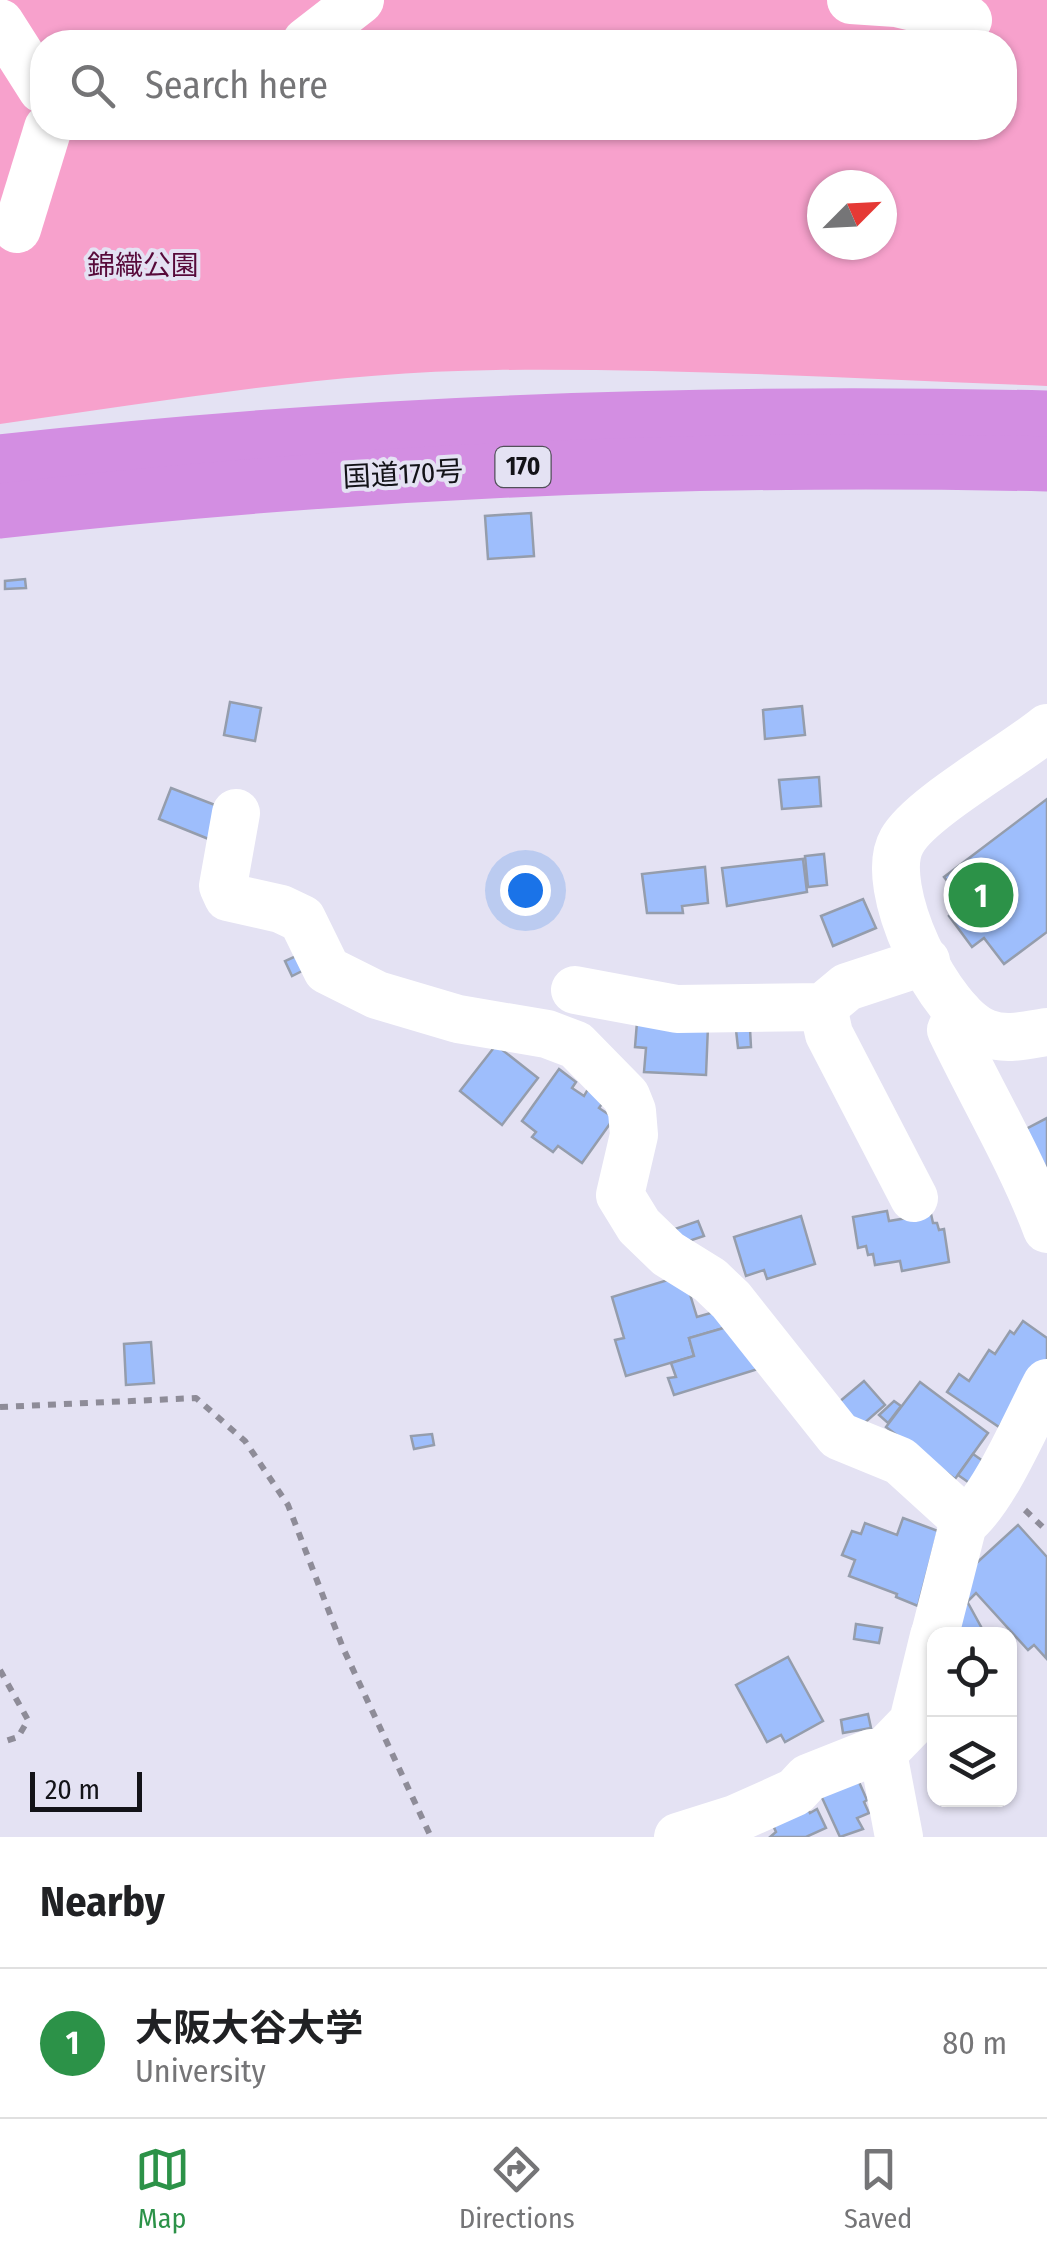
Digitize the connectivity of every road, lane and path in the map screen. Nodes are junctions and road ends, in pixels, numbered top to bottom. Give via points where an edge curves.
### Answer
1 (360, 0) edge
2 (851, 0) edge
3 (968, 20) dead end
4 (0, 23) edge
5 (321, 30) edge
6 (30, 69) edge
7 (44, 140) edge
8 (17, 229) dead end
9 (1047, 418) edge
10 (0, 462) edge
11 (1047, 464) edge
12 (0, 512) edge
13 (1047, 728) edge
14 (236, 812) dead end
15 (926, 961) junction
16 (575, 990) dead end
17 (824, 1007) junction
18 (959, 1013) junction
19 (1047, 1032) edge
20 (914, 1198) dead end
21 (1047, 1229) edge
22 (1047, 1383) edge
23 (0, 1407) edge
24 (966, 1521) junction
25 (937, 1627) edge
26 (927, 1667) edge
27 (0, 1670) edge
28 (0, 1743) edge
29 (883, 1752) junction
30 (740, 1828) edge
31 (431, 1837) edge
32 (678, 1837) edge
33 (899, 1837) edge

1 - 5 street
2 - 3 street
4 - 6 street
7 - 8 street
9 - 10 highway, 国道170号 / 170 via 549,419 186,441
11 - 12 highway, 国道170号 / 170 via 540,466 229,486
13 - 15 street via 920,819 901,842 894,866 898,895
14 - 24 street via 223,886 228,897 302,919 326,970 378,995 458,1019 576,1044 626,1096 632,1111 634,1135 620,1195 639,1226 732,1300 839,1436 900,1461
15 - 17 street via 847,987
15 - 18 street
16 - 17 street via 677,1009
17 - 20 street via 829,1034
18 - 19 street via 985,1033 1010,1038
18 - 21 street via 951,1030
22 - 24 street
23 - 31 path via 196,1398 245,1441 288,1506 343,1648
24 - 25 street
26 - 29 street via 913,1722
27 - 28 path via 28,1720 18,1737
29 - 30 street via 808,1778
29 - 33 street
30 - 32 street

